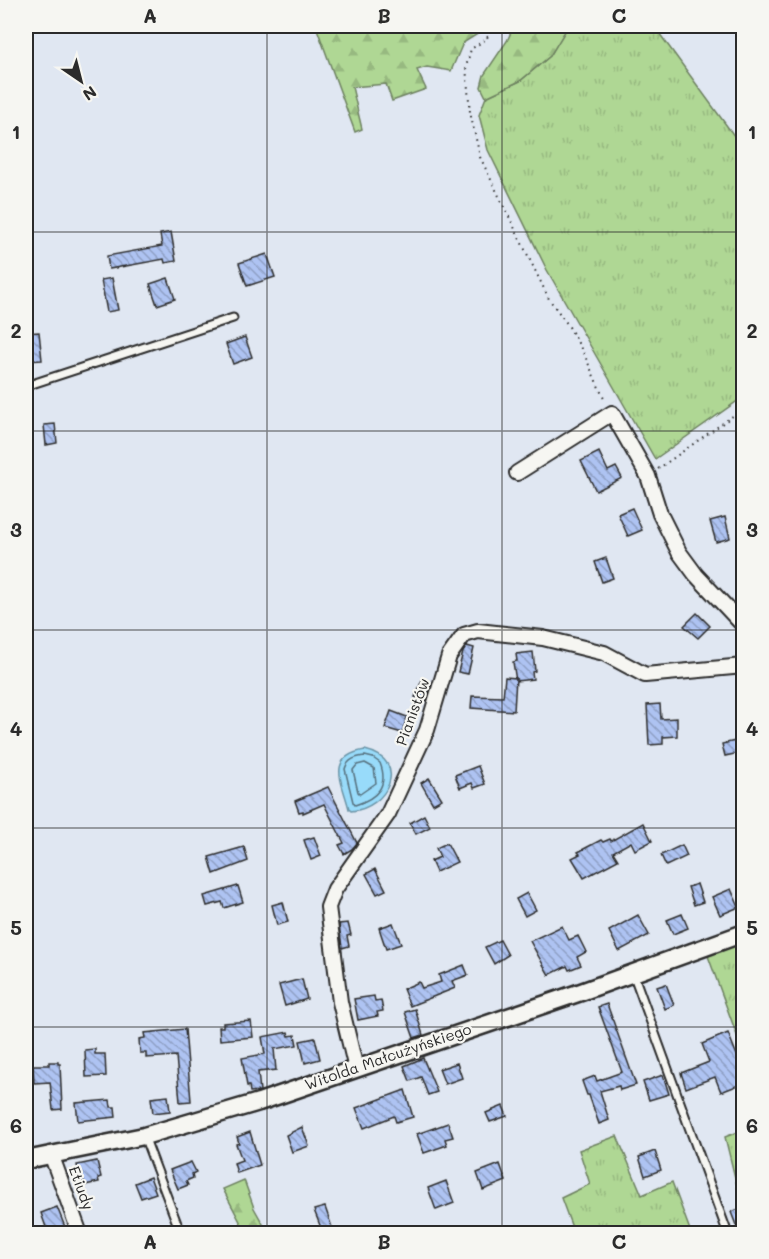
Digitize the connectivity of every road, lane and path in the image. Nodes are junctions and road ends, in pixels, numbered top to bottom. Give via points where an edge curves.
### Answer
1 (481, 26) edge
2 (233, 318) dead end
3 (26, 386) edge
4 (744, 408) edge
5 (612, 413) junction
6 (517, 473) dead end
7 (648, 476) junction
8 (744, 627) edge
9 (744, 666) edge
10 (744, 933) edge
11 (633, 973) junction
12 (356, 1068) junction
13 (144, 1136) junction
14 (51, 1154) junction
15 (26, 1160) edge
16 (80, 1233) edge
17 (181, 1233) edge
18 (728, 1233) edge

1 - 5 path via 488,38 471,50 466,67 480,157 539,280 584,354
2 - 3 lane
4 - 7 path
5 - 6 street
5 - 7 street
7 - 8 street via 660,514 679,552
9 - 12 street, Pianistów via 645,675 604,653 543,638 478,631 464,635 449,656 427,730 388,814 335,889 328,907 340,1002
10 - 11 street, Witolda Małcużyńskiego
11 - 12 street, Witolda Małcużyńskiego
11 - 18 lane
12 - 13 street, Witolda Małcużyńskiego
13 - 14 street, Witolda Małcużyńskiego
13 - 17 lane
14 - 15 street, Witolda Małcużyńskiego
14 - 16 street, Etiudy

